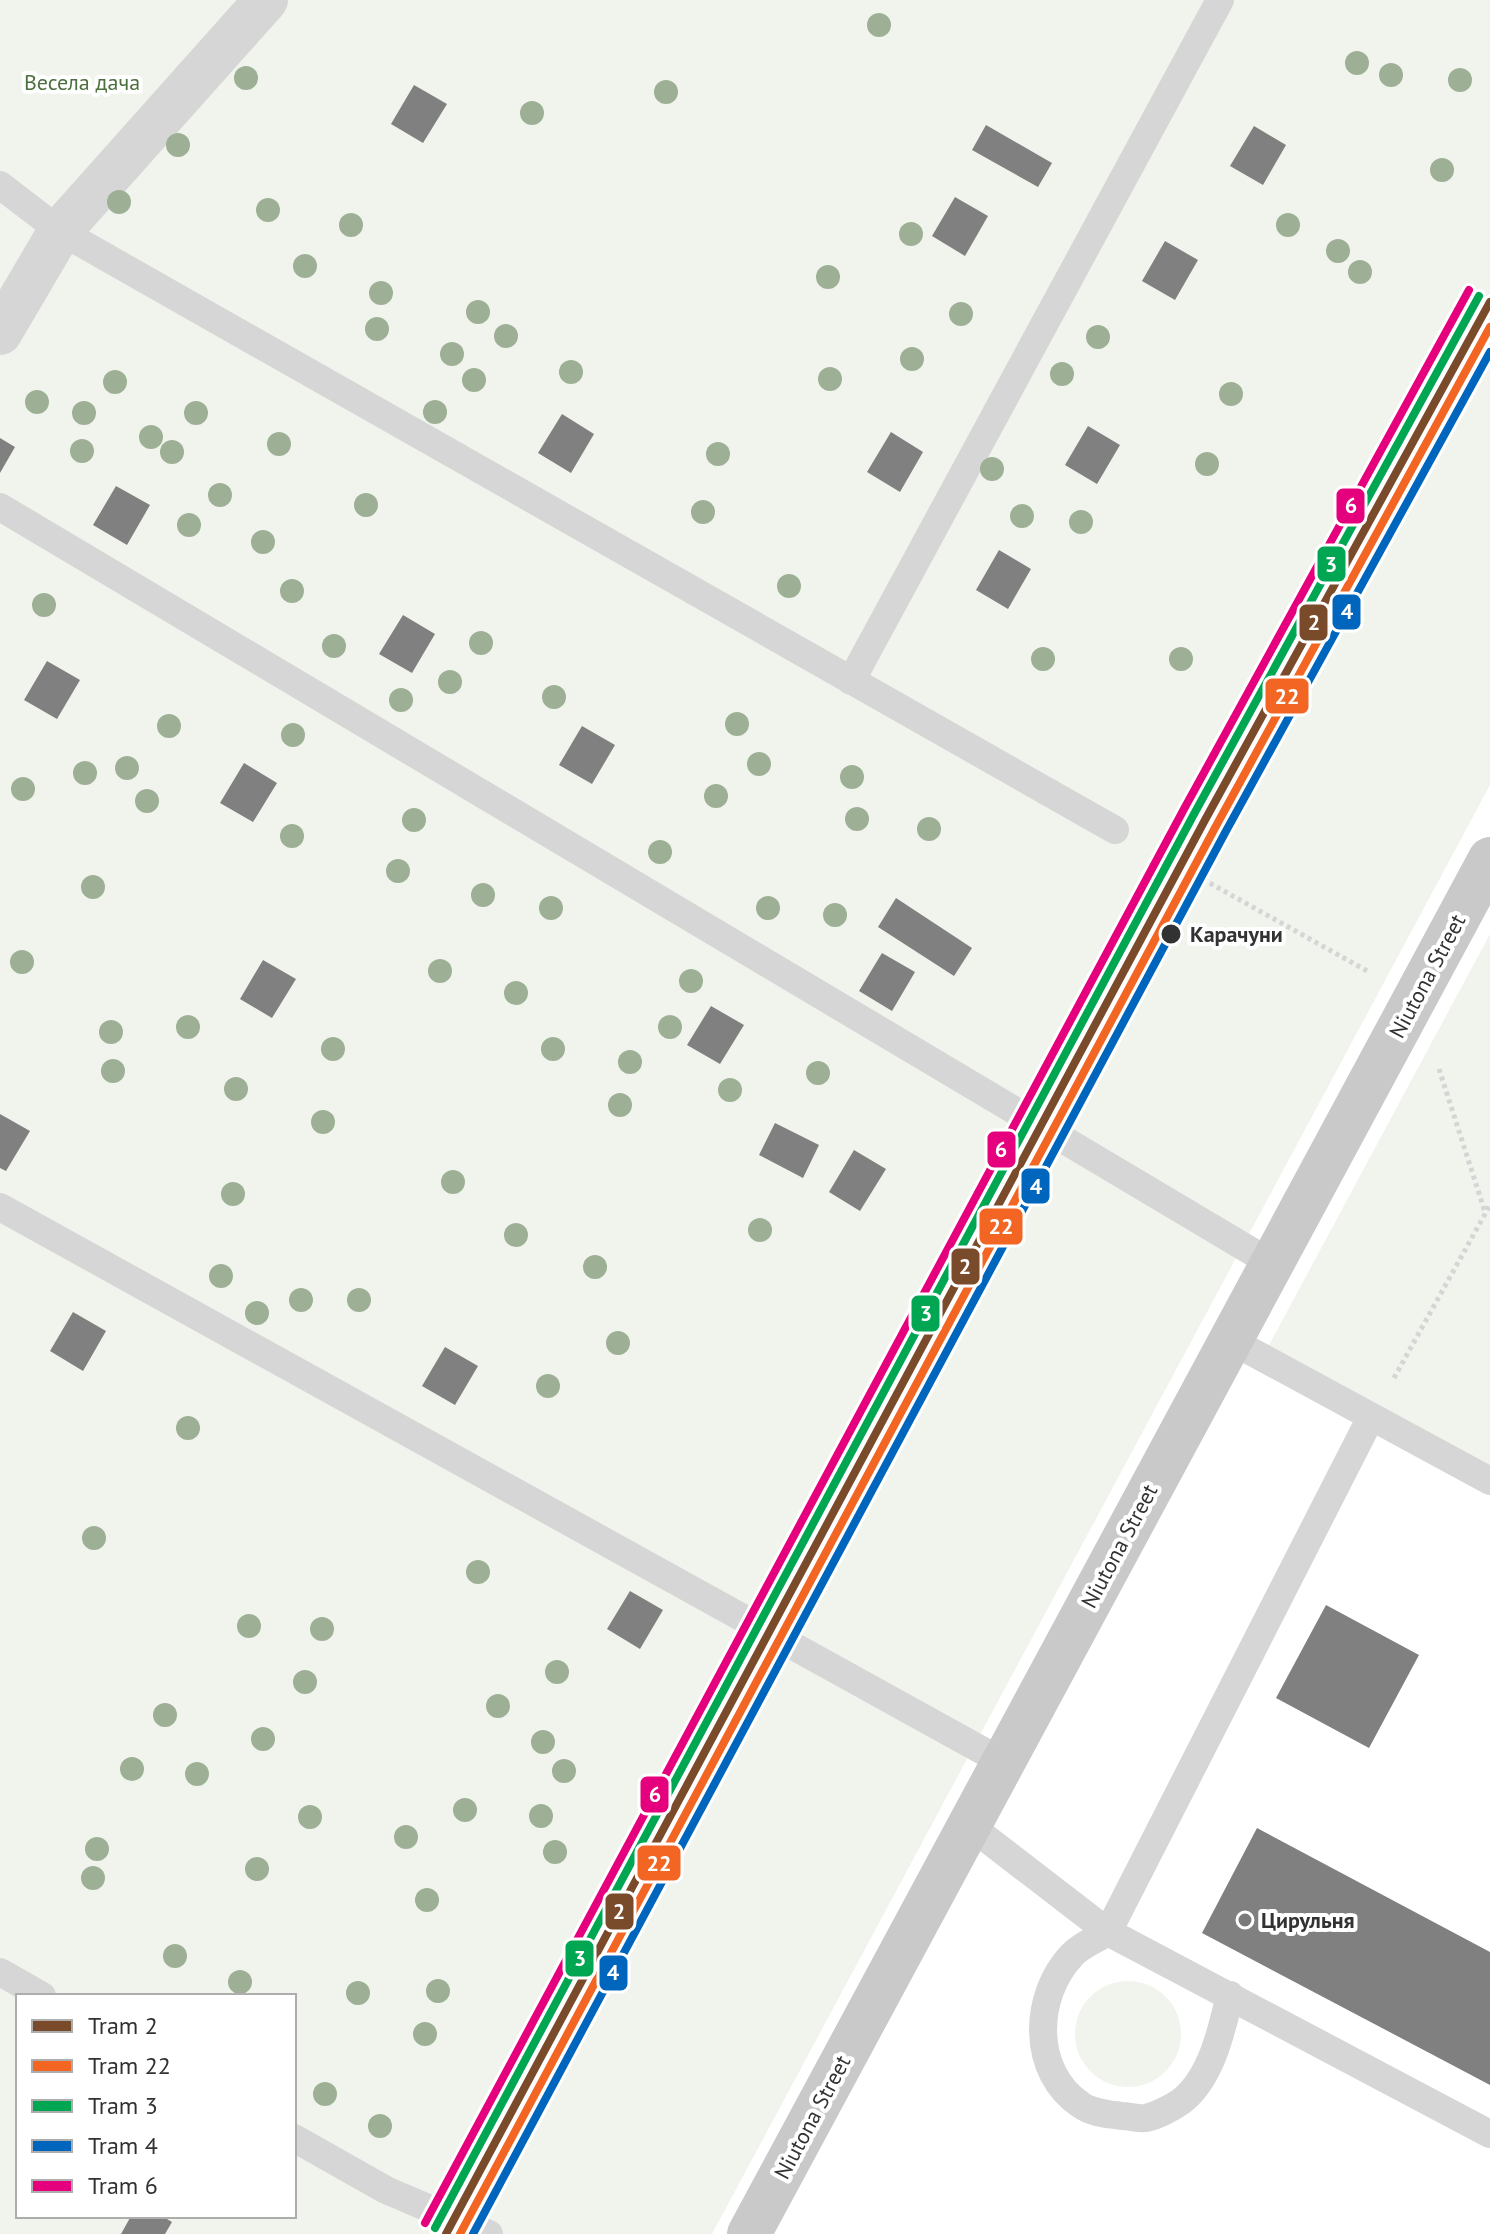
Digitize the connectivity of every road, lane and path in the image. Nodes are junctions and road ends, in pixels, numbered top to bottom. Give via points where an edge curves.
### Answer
1 (266, 0) edge
2 (1220, 0) edge
3 (0, 185) edge
4 (60, 231) junction
5 (0, 333) edge
6 (0, 507) edge
7 (851, 681) junction
8 (1115, 830) joint
9 (1490, 859) edge
10 (1415, 997) junction
11 (1490, 1205) edge
12 (0, 1207) edge
13 (1486, 1213) junction
14 (1271, 1263) junction
15 (1230, 1340) junction
16 (1371, 1417) junction
17 (1490, 1481) edge
18 (1003, 1762) junction
19 (969, 1825) junction
20 (1108, 1932) junction
21 (0, 1972) edge
22 (38, 1994) edge
23 (1230, 1995) junction
24 (1490, 2134) edge
25 (296, 2139) edge
26 (489, 2234) edge
27 (749, 2234) edge

1 - 4 street
2 - 7 lane
3 - 4 lane
4 - 5 street
4 - 7 lane
6 - 14 lane
7 - 8 lane
8 - 10 path
9 - 10 main road, Niutona Street
10 - 13 path
10 - 14 main road, Niutona Street
11 - 13 path
12 - 18 lane
13 - 16 path
14 - 15 main road, Niutona Street
15 - 16 lane
15 - 18 main road, Niutona Street
16 - 17 lane
16 - 20 lane
18 - 19 main road, Niutona Street
19 - 20 lane
19 - 27 main road, Niutona Street
20 - 23 lane
20 - 23 lane via 1073,1953 1051,1985 1047,2002 1042,2041 1054,2078 1081,2105 1105,2114 1146,2118 1183,2100 1204,2074
21 - 22 lane
23 - 24 lane
25 - 26 lane via 386,2190

